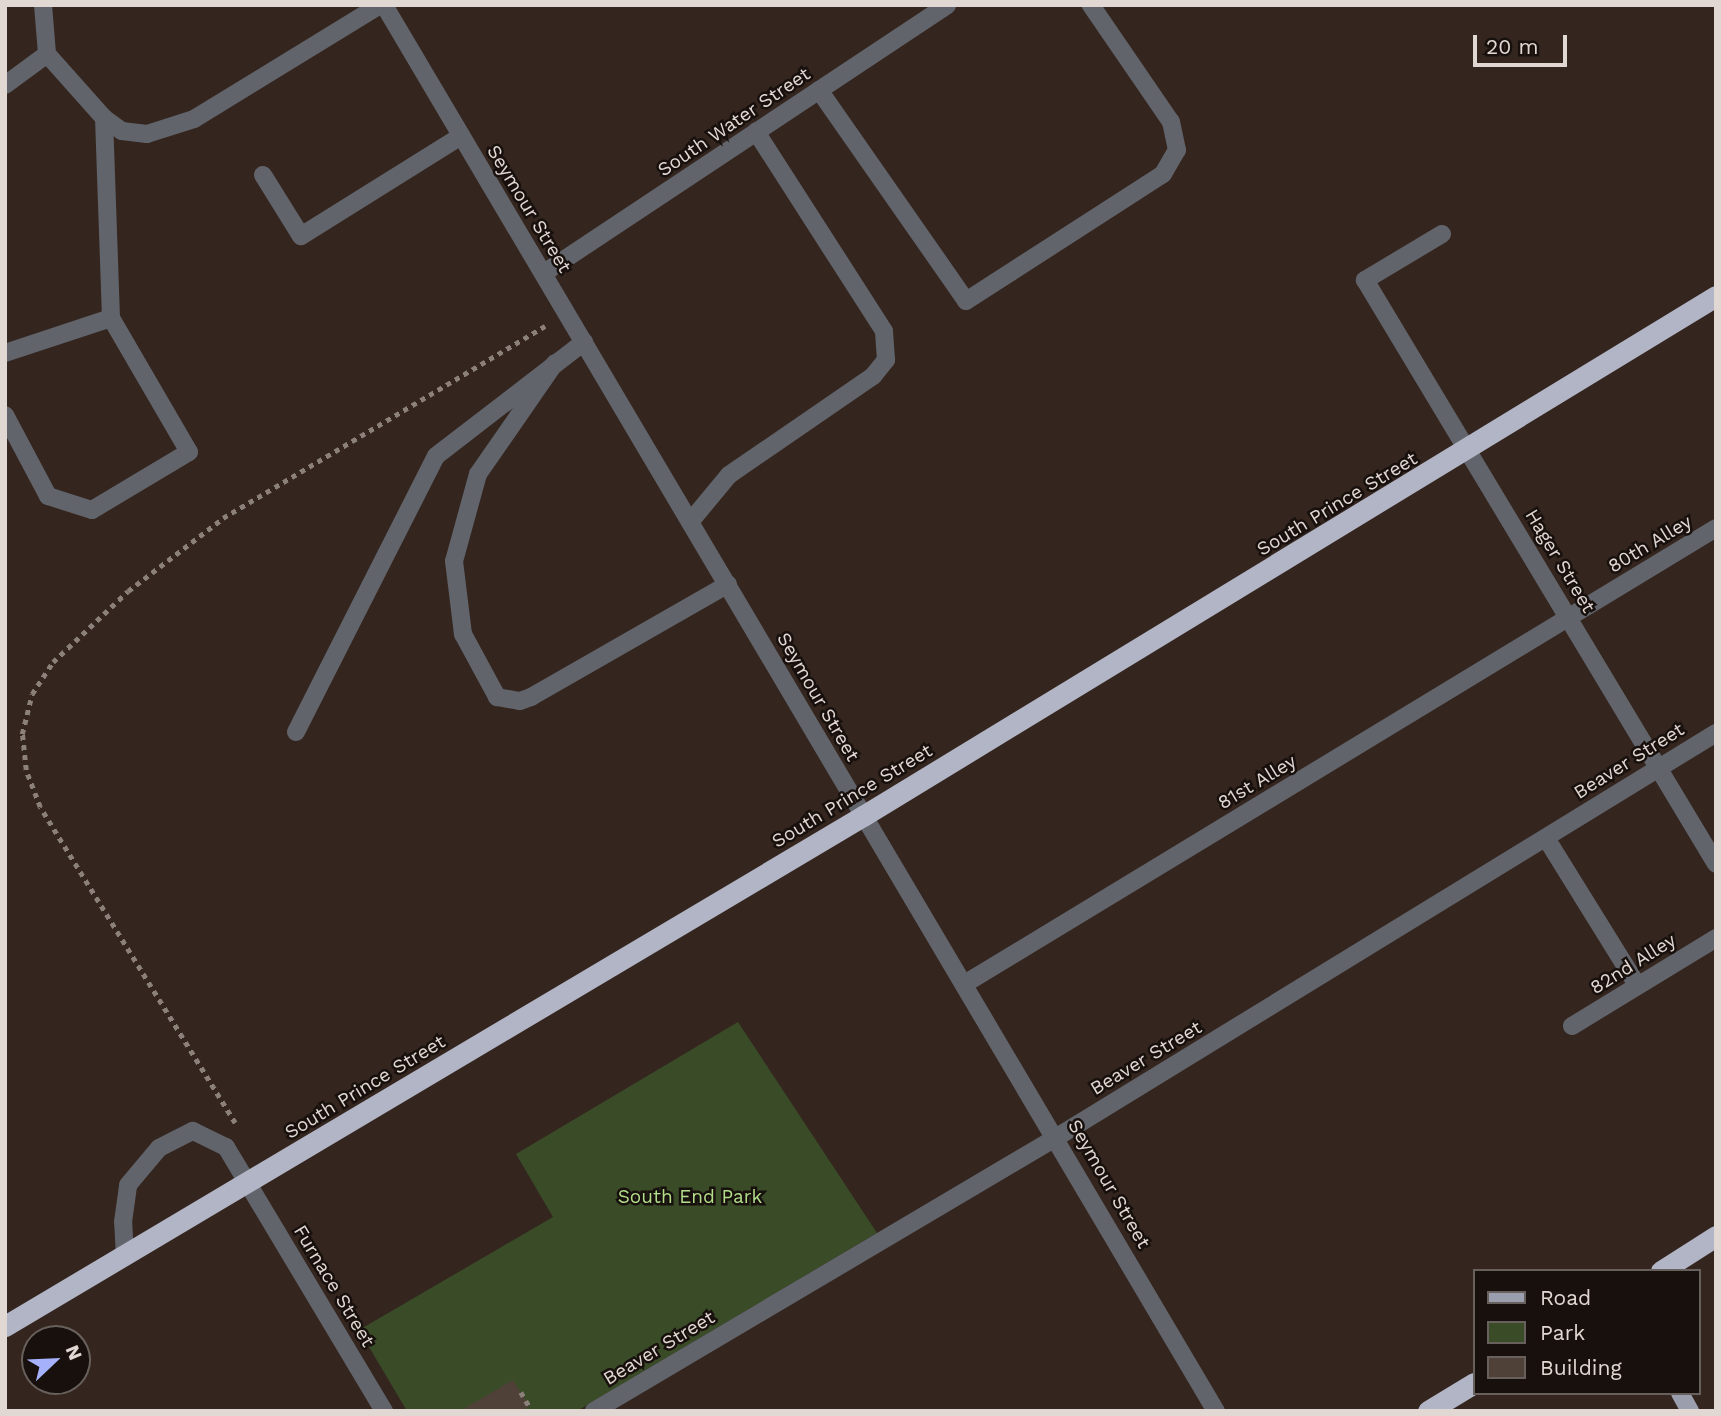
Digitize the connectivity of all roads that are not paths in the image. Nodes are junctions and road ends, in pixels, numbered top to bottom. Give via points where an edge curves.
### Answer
1 (43, 5) edge
2 (382, 5) edge
3 (947, 5) edge
4 (1091, 5) edge
5 (47, 54) junction
6 (5, 85) edge
7 (819, 90) junction
8 (104, 118) junction
9 (756, 132) junction
10 (461, 136) junction
11 (263, 175) dead end
12 (1442, 234) dead end
13 (544, 273) junction
14 (1716, 296) edge
15 (111, 318) junction
16 (584, 342) junction
17 (5, 354) edge
18 (555, 363) junction
19 (5, 415) edge
20 (1468, 449) junction
21 (690, 522) junction
22 (1716, 528) edge
23 (728, 584) junction
24 (1569, 617) junction
25 (296, 732) dead end
26 (1716, 733) edge
27 (1658, 767) junction
28 (863, 816) junction
29 (1546, 838) junction
30 (1716, 864) edge
31 (1716, 938) edge
32 (966, 983) junction
33 (1637, 985) junction
34 (1573, 1026) dead end
35 (1057, 1137) junction
36 (248, 1183) junction
37 (1716, 1236) edge
38 (125, 1257) junction
39 (1664, 1269) edge
40 (5, 1326) edge
41 (1472, 1384) edge
42 (1681, 1395) edge
43 (384, 1411) edge
44 (594, 1411) edge
45 (1216, 1411) edge
46 (1428, 1411) edge
47 (1690, 1411) edge

1 - 5 street
2 - 8 street via 194,119 147,134 122,131
2 - 10 street, Seymour Street
3 - 7 street, South Water Street
4 - 7 street via 1171,122 1177,150 1163,174 966,301
5 - 6 street
5 - 8 street
7 - 9 street, South Water Street
8 - 15 street
9 - 13 street, South Water Street
9 - 21 street via 884,331 886,360 873,376 729,475
10 - 11 street via 301,236
10 - 13 street, Seymour Street
12 - 20 street, Hager Street via 1366,280
13 - 16 street, Seymour Street
14 - 20 highway, South Prince Street
15 - 17 street
15 - 19 street via 189,452 92,510 48,496
16 - 18 street
16 - 21 street, Seymour Street
18 - 23 street via 478,474 454,561 463,634 497,697 520,701 531,697
18 - 25 street via 436,456
20 - 24 street, Hager Street
20 - 28 highway, South Prince Street
21 - 23 street, Seymour Street
22 - 24 street, 80th Alley
23 - 28 street, Seymour Street
24 - 27 street, Hager Street
24 - 32 street, 81st Alley
26 - 27 street, Beaver Street
27 - 29 street, Beaver Street
27 - 30 street, Hager Street
28 - 32 street, Seymour Street
28 - 36 highway, South Prince Street
29 - 33 street
29 - 35 street, Beaver Street
31 - 33 street, 82nd Alley
32 - 35 street, Seymour Street
33 - 34 street, 82nd Alley
35 - 44 street, Beaver Street
35 - 45 street, Seymour Street
36 - 38 highway, South Prince Street
36 - 38 street, Furnace Street via 226,1147 193,1131 159,1148 128,1185 122,1222
36 - 43 street, Furnace Street
37 - 39 highway
38 - 40 highway, South Prince Street
41 - 46 highway
42 - 47 main road

